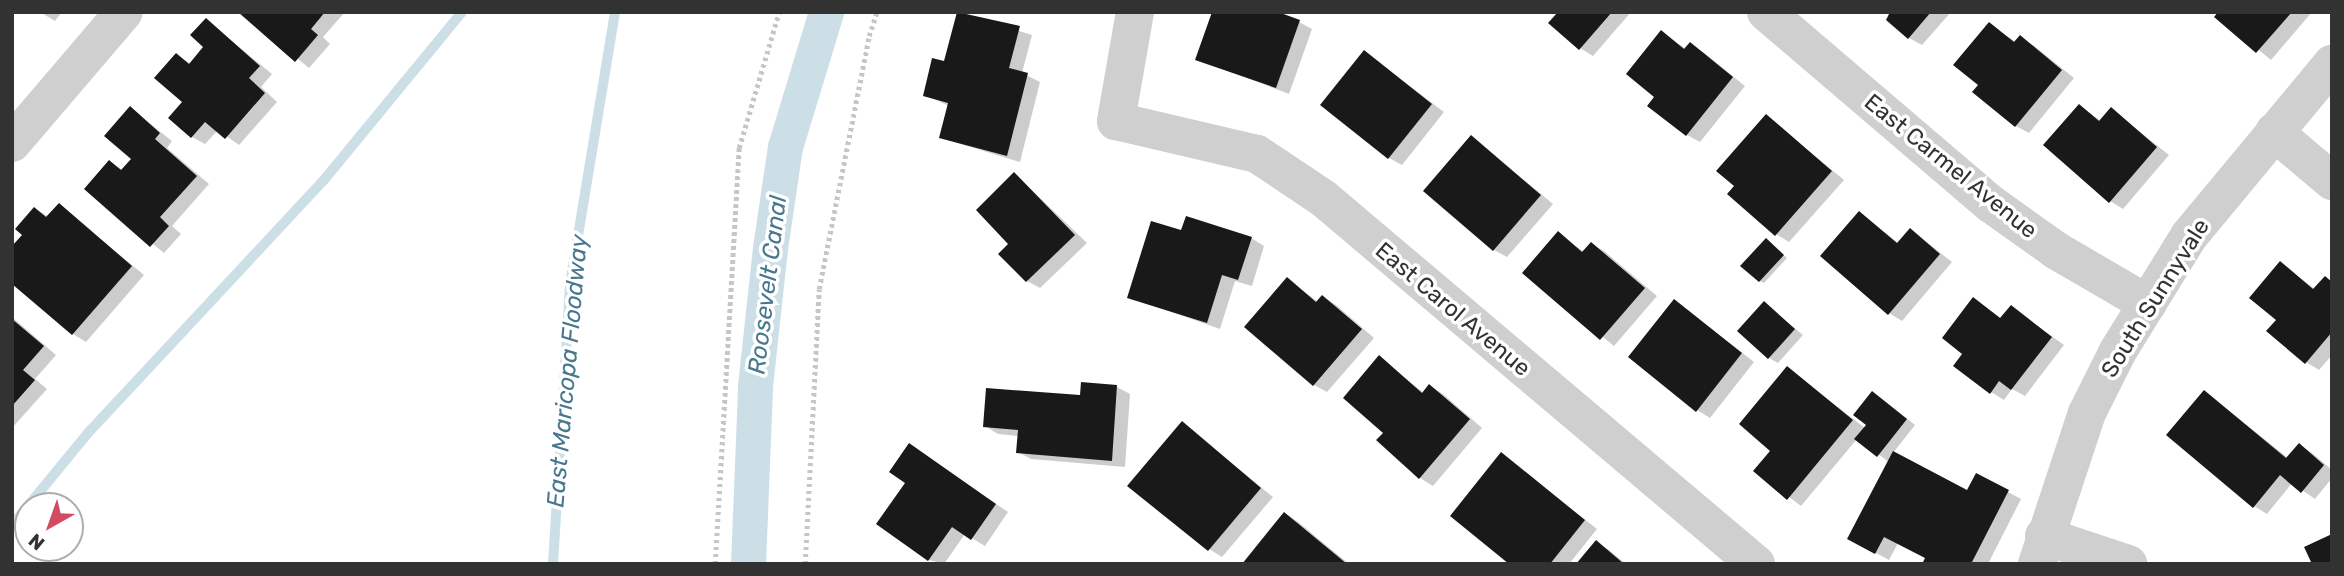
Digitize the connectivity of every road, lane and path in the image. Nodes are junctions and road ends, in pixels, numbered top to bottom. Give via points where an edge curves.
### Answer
1 (124, 12) edge
2 (779, 12) edge
3 (877, 12) edge
4 (1135, 12) edge
5 (1766, 12) edge
6 (2332, 64) edge
7 (2274, 132) junction
8 (12, 143) edge
9 (2332, 181) edge
10 (2148, 304) junction
11 (2041, 550) edge
12 (715, 564) edge
13 (805, 564) edge
14 (1756, 564) edge
15 (2128, 564) edge

1 - 8 street
2 - 12 path via 739,148
3 - 13 path via 819,289
4 - 14 street, East Carol Avenue via 1116,121 1257,154 1322,198
5 - 10 street, East Carmel Avenue via 1991,204 2057,251
6 - 7 street, South Sunnyvale
7 - 9 street
7 - 10 street, South Sunnyvale via 2189,236
10 - 11 street, South Sunnyvale via 2087,414
11 - 15 street

